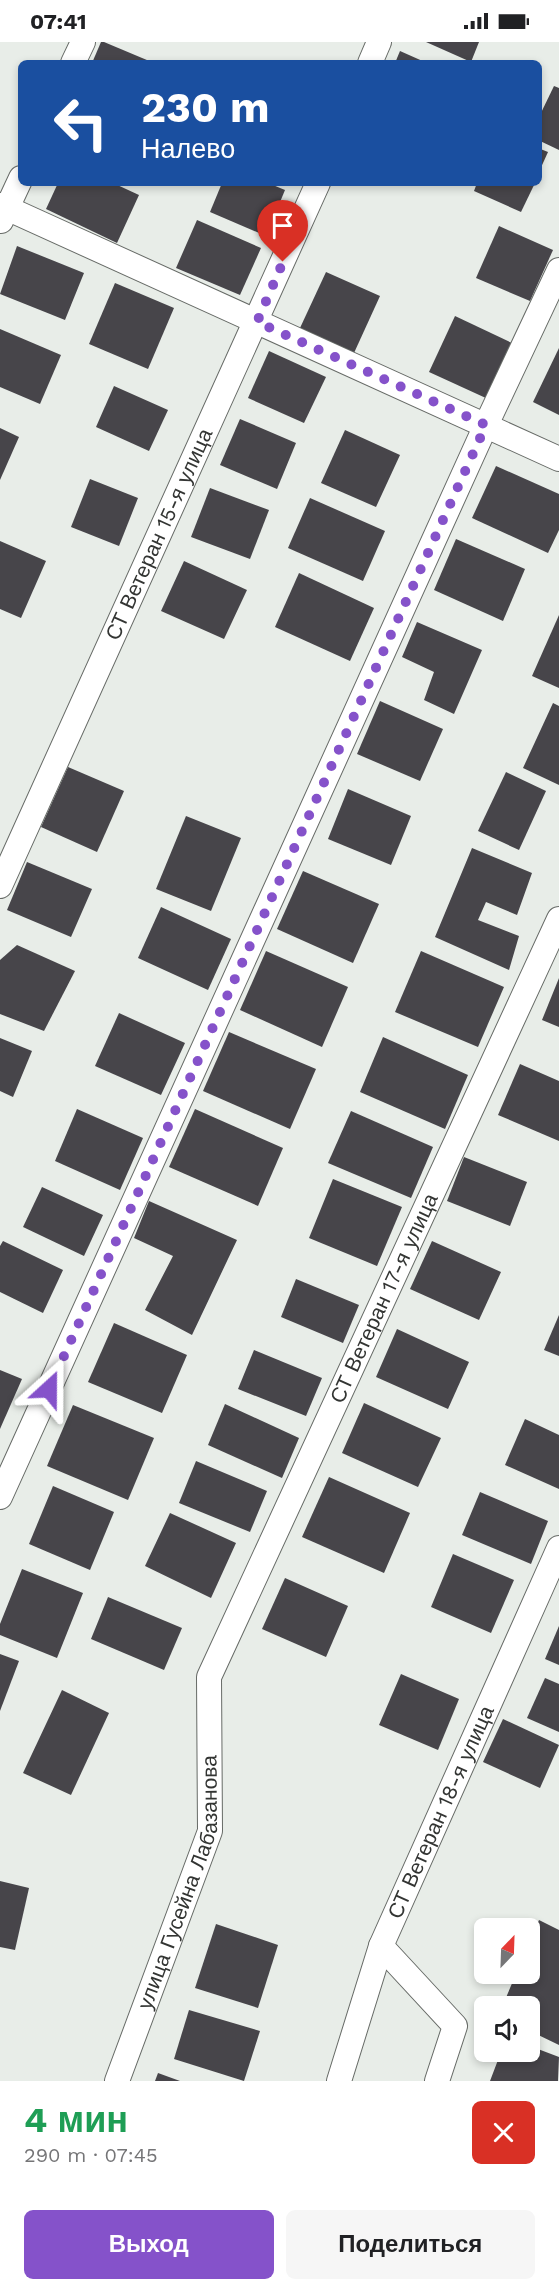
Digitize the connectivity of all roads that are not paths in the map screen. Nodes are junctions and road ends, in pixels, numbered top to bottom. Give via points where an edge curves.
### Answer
1 (83, 42) edge
2 (379, 42) edge
3 (75, 60) edge
4 (371, 60) edge
5 (18, 183) edge
6 (317, 186) edge
7 (2, 212) edge
8 (559, 270) edge
9 (257, 322) junction
10 (486, 425) junction
11 (559, 459) edge
12 (0, 886) edge
13 (559, 919) edge
14 (0, 1497) edge
15 (559, 1548) edge
16 (209, 1677) joint
17 (381, 1946) junction
18 (117, 2081) edge
19 (339, 2081) edge
20 (437, 2081) edge

1 - 3 street
2 - 4 street
5 - 7 street
6 - 9 street, СТ Ветеран 15-я улица
7 - 9 street
8 - 10 street
9 - 10 street
9 - 12 street, СТ Ветеран 15-я улица
10 - 11 street
10 - 14 street
13 - 16 street, СТ Ветеран 17-я улица
15 - 17 street, СТ Ветеран 18-я улица
16 - 18 street, улица Гусейна Лабазанова via 210,1831
17 - 19 street, СТ Ветеран 18-я улица
17 - 20 street via 455,2026

